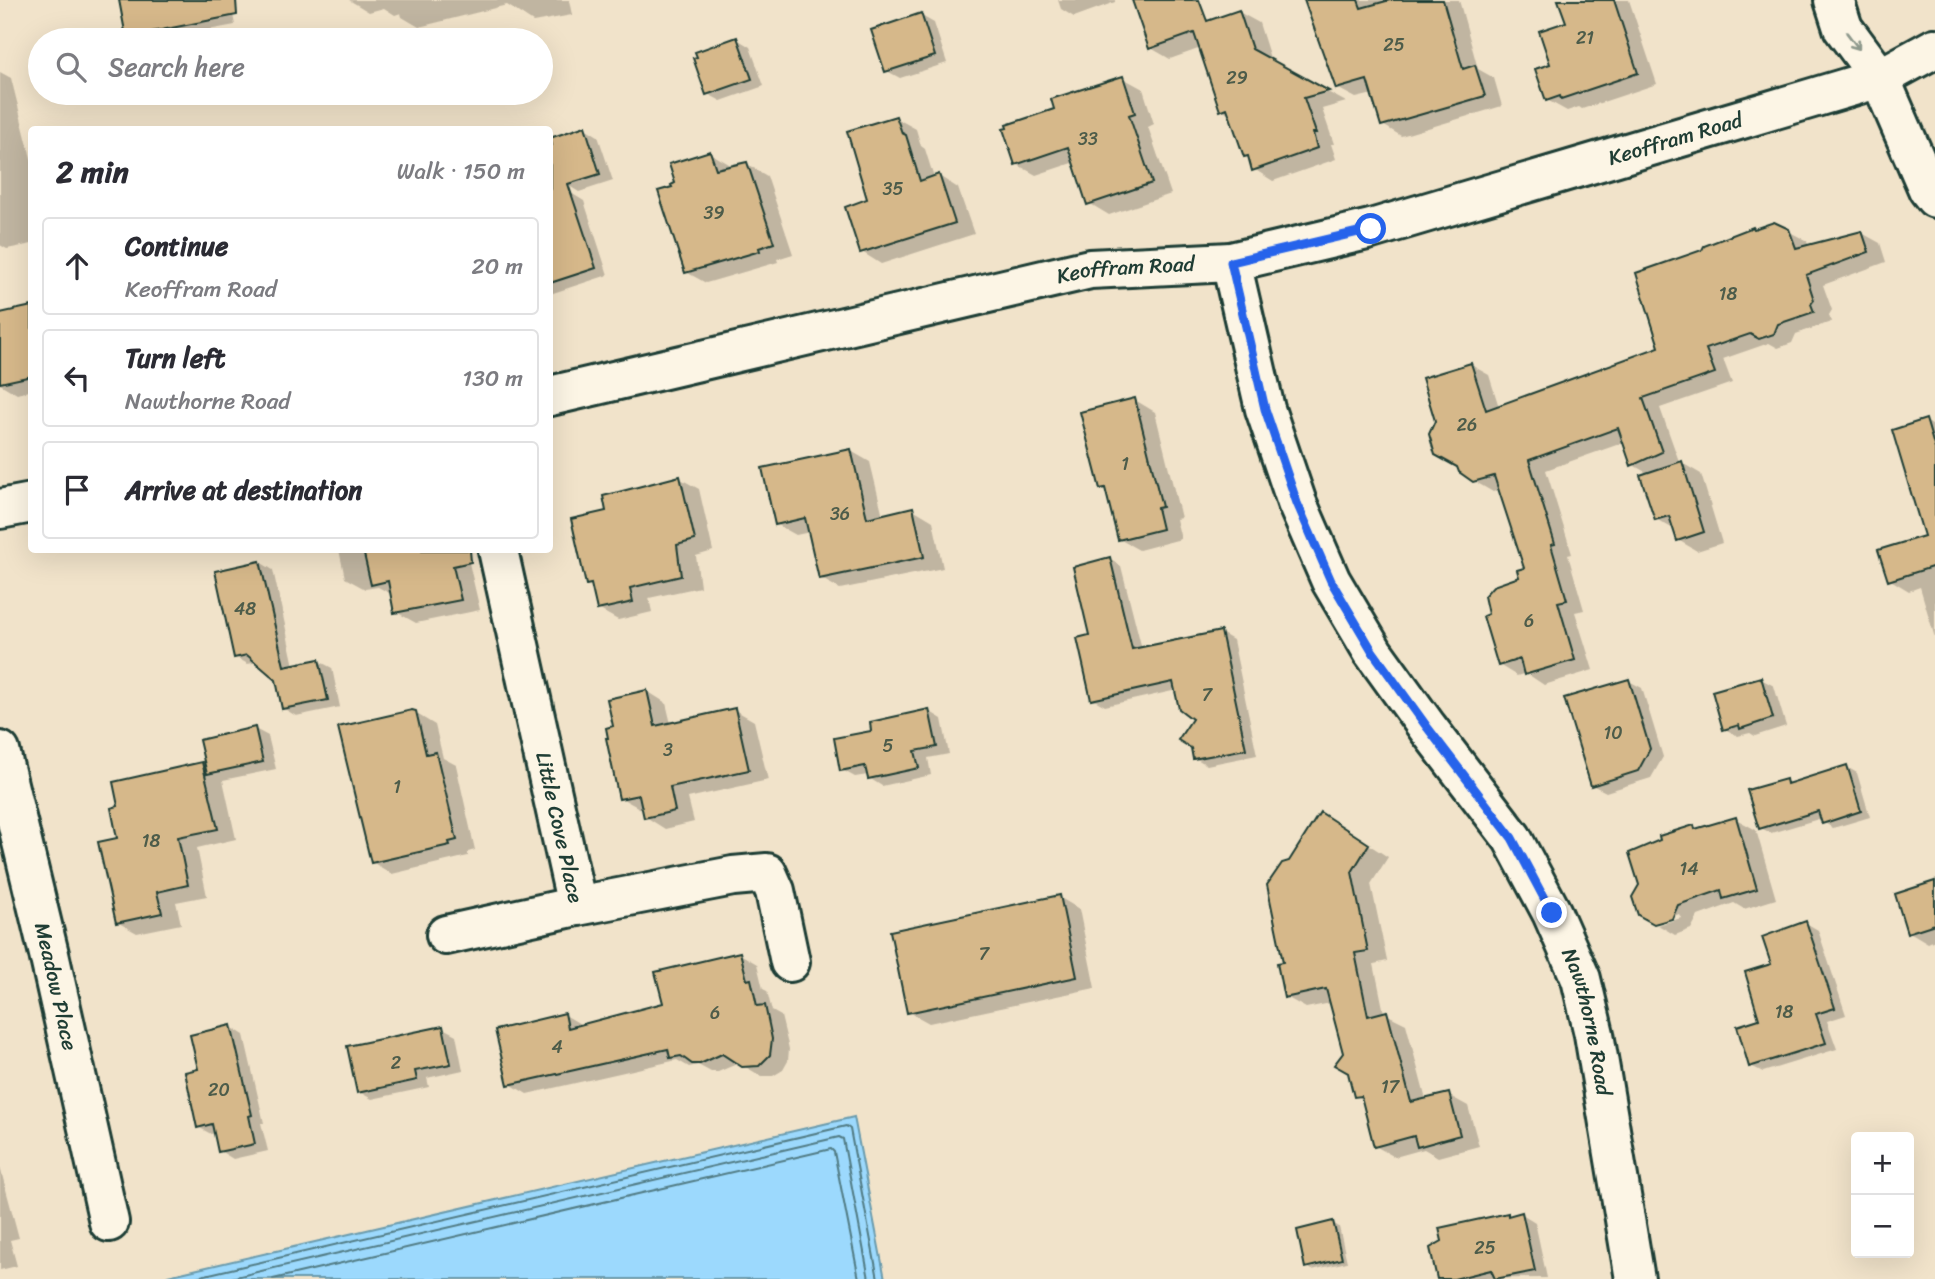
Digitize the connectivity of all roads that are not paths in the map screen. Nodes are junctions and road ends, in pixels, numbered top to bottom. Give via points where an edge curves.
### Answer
1 (1834, 0) edge
2 (1935, 48) edge
3 (1880, 78) junction
4 (1935, 198) edge
5 (1231, 262) junction
6 (553, 395) edge
7 (28, 504) edge
8 (0, 509) edge
9 (499, 553) edge
10 (0, 751) edge
11 (577, 906) junction
12 (446, 935) dead end
13 (790, 962) dead end
14 (109, 1222) dead end
15 (1635, 1279) edge

1 -> 3 street via 1843,28
2 - 3 street, Keoffram Road
3 - 4 street
3 - 5 street, Keoffram Road via 1371,229
5 - 6 street, Keoffram Road via 1090,269
5 - 15 street, Nawthorne Road via 1265,409 1297,503 1331,581 1373,652 1512,838 1581,979
7 - 8 street
9 - 11 street, Little Cove Place
10 - 14 street, Meadow Place
11 - 12 street
11 - 13 street, Little Cove Place via 766,873 775,891

